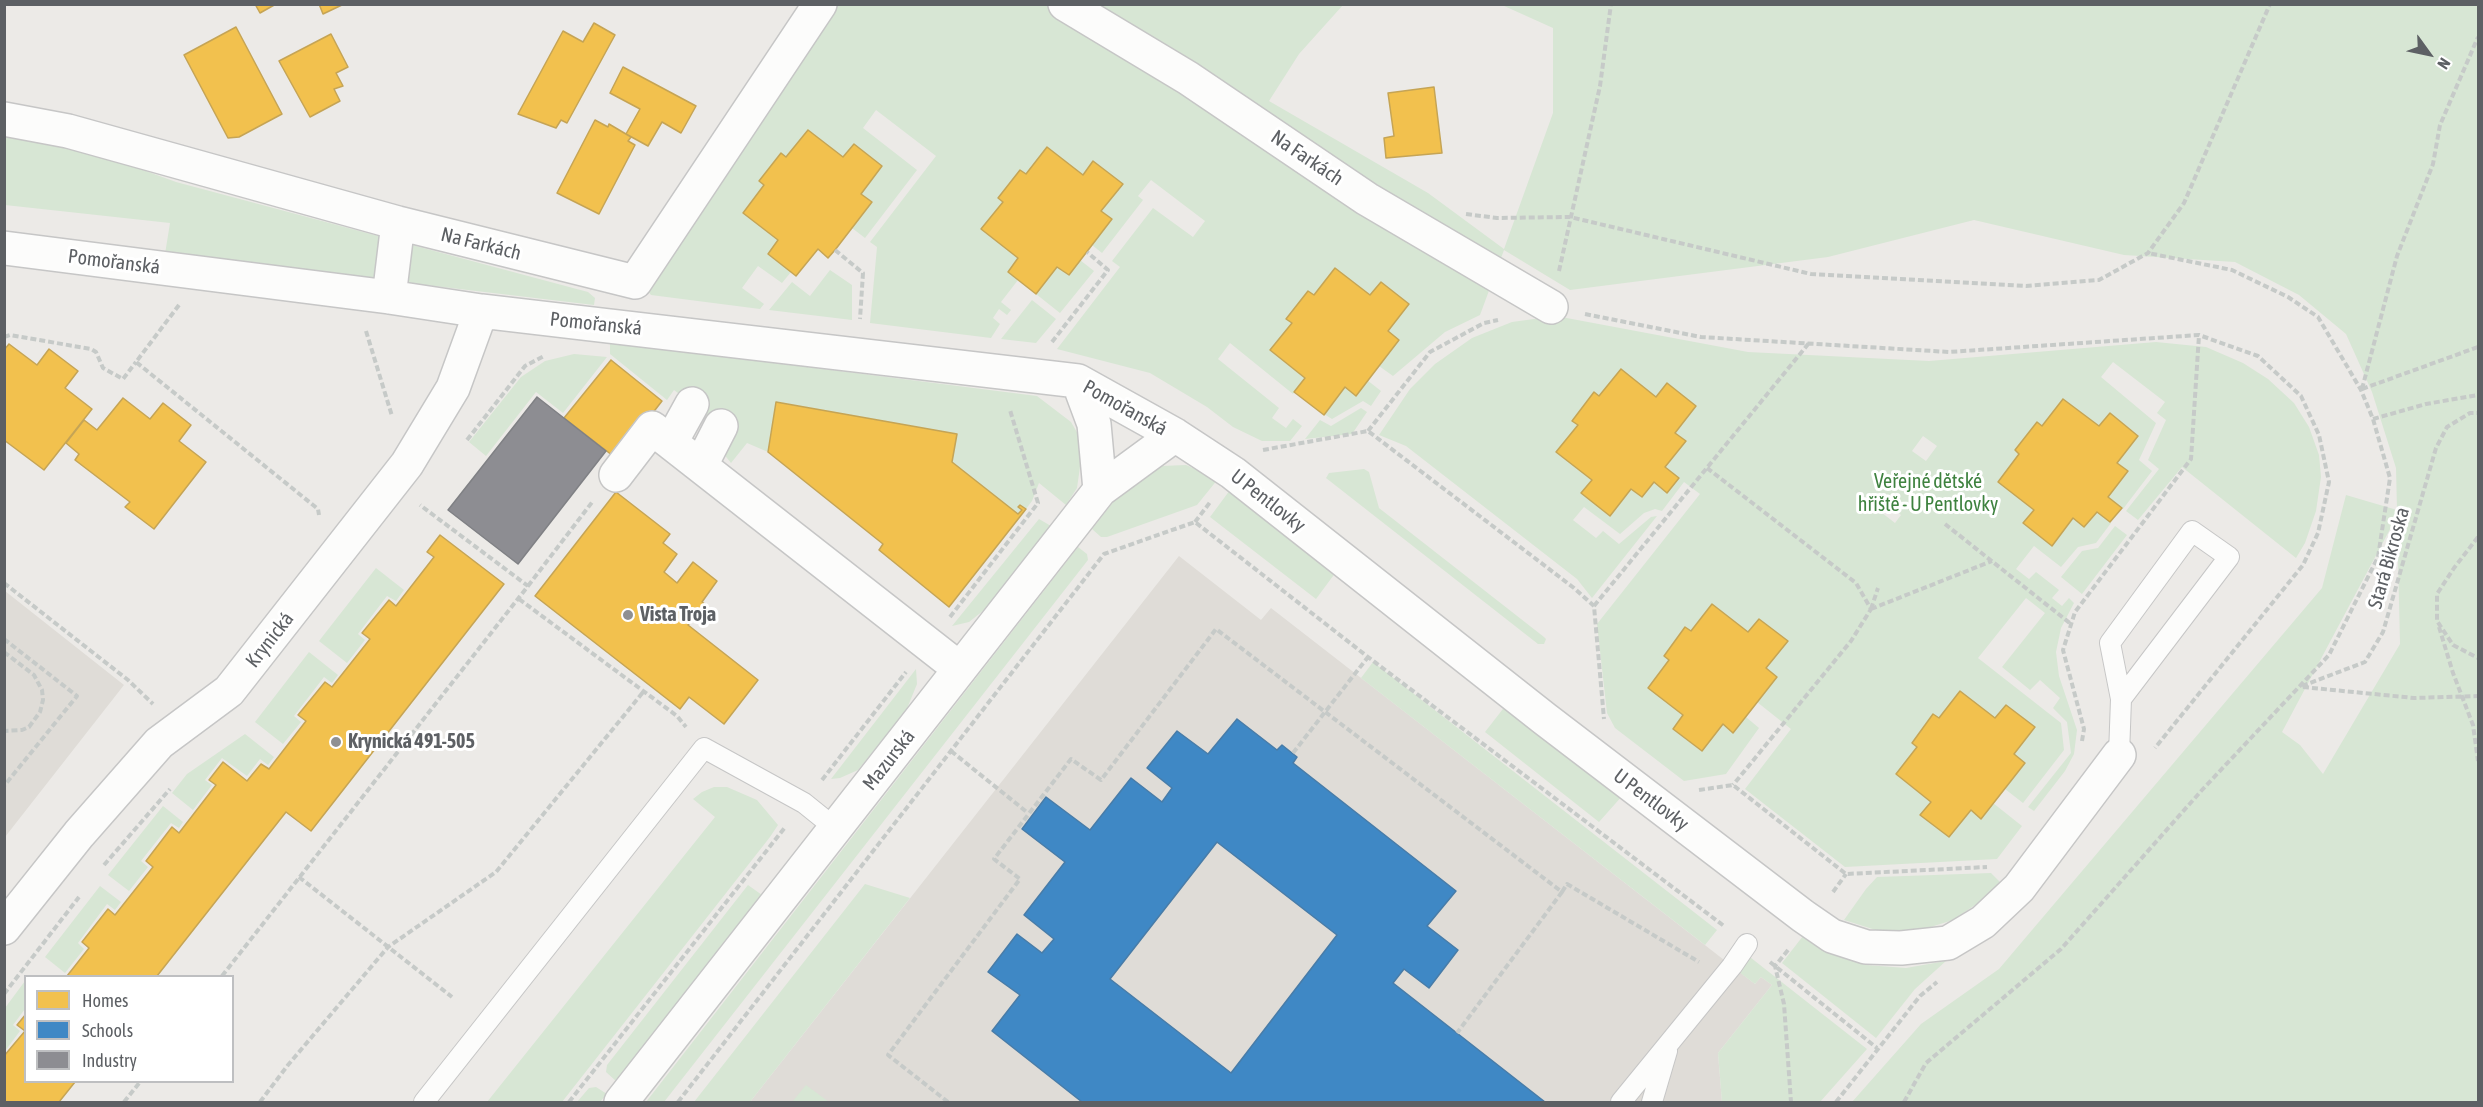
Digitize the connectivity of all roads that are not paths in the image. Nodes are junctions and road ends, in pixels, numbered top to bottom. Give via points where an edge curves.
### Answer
1 (820, 4) edge
2 (1065, 4) edge
3 (4, 119) edge
4 (398, 223) junction
5 (4, 248) edge
6 (389, 297) junction
7 (1551, 307) road end
8 (481, 311) junction
9 (1078, 381) junction
10 (692, 404) dead end
11 (721, 426) dead end
12 (1175, 435) junction
13 (671, 442) junction
14 (700, 465) junction
15 (616, 475) dead end
16 (1100, 490) junction
17 (960, 669) junction
18 (2121, 699) junction
19 (2134, 755) joint
20 (835, 828) junction
21 (4, 928) edge
22 (1747, 944) road end
23 (1669, 1043) junction
24 (424, 1102) edge
25 (621, 1102) edge
26 (1621, 1102) edge
27 (1652, 1102) edge

1 - 4 street, Na Farkách via 635,282
2 - 7 street, Na Farkách via 1188,78 1367,199
3 - 4 street, Na Farkách via 68,131
4 - 6 street
5 - 6 street, Pomořanská
6 - 8 street, Pomořanská
8 - 9 street, Pomořanská
8 - 21 street, Krynická via 453,388 407,464 229,692 159,743
9 - 12 street, Pomořanská
9 - 16 street via 1094,424
10 - 13 street
11 - 14 street
12 - 16 street, Mazurská
12 - 19 street, U Pentlovky via 1233,473 1545,719 1832,936 1866,947 1948,943 1983,922 2019,888
13 - 14 street
13 - 15 street via 652,428
14 - 17 street
16 - 17 street, Mazurská
17 - 20 street, Mazurská
18 - 18 lane via 2229,558 2193,531 2110,644
18 - 19 lane
20 - 24 lane via 804,803 704,748
20 - 25 street, Mazurská
22 - 23 lane
23 - 26 lane
23 - 27 lane

